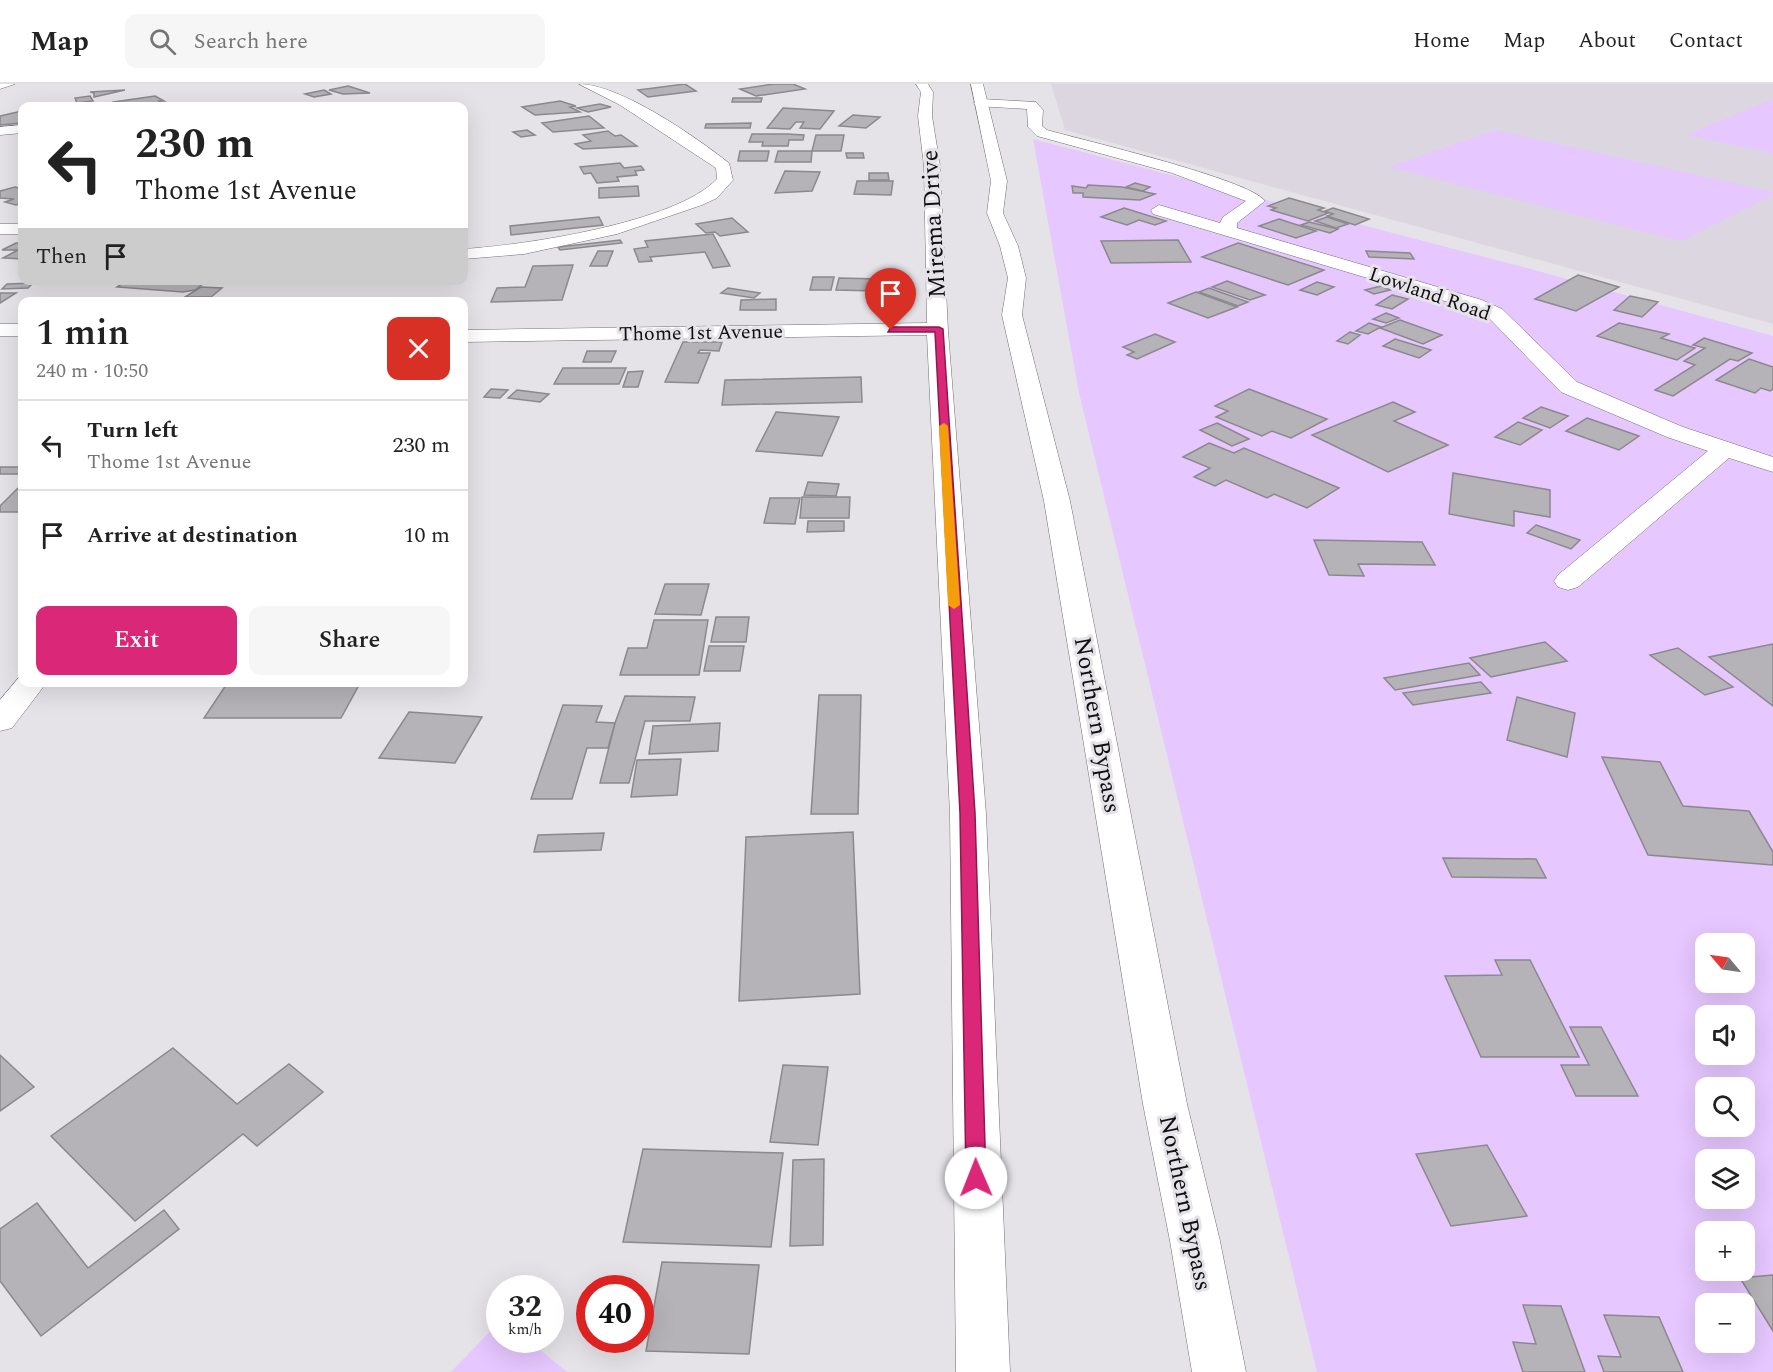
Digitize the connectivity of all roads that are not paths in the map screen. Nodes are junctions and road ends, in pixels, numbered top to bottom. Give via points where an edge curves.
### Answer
1 (585, 84) edge
2 (922, 84) edge
3 (979, 93) edge
4 (18, 130) edge
5 (0, 132) edge
6 (1159, 210) dead end
7 (0, 229) edge
8 (18, 229) edge
9 (1228, 231) junction
10 (468, 254) edge
11 (939, 329) junction
12 (0, 330) edge
13 (18, 330) edge
14 (468, 336) edge
15 (1725, 449) junction
16 (1773, 465) edge
17 (1568, 581) dead end
18 (28, 687) edge
19 (0, 721) edge
20 (983, 1372) edge
21 (1219, 1372) edge

1 - 10 street via 625,102 706,152 724,166 725,180 711,195 696,202 589,238
2 - 11 street, Mirema Drive via 927,92
3 - 9 street via 1031,105 1036,110 1035,127 1042,133 1177,170 1257,201 1229,221
3 - 21 street, Northern Bypass via 999,181 995,213 1017,278 1012,315 1057,501 1165,1104
4 - 5 street
6 - 9 street, Lowland Road
7 - 8 street
9 - 15 street, Lowland Road via 1495,313 1569,387 1656,425
11 - 14 street, Thome 1st Avenue
11 - 20 street, Mirema Drive via 968,813
12 - 13 street
15 - 16 street, Lowland Road
15 - 17 street
18 - 19 street

